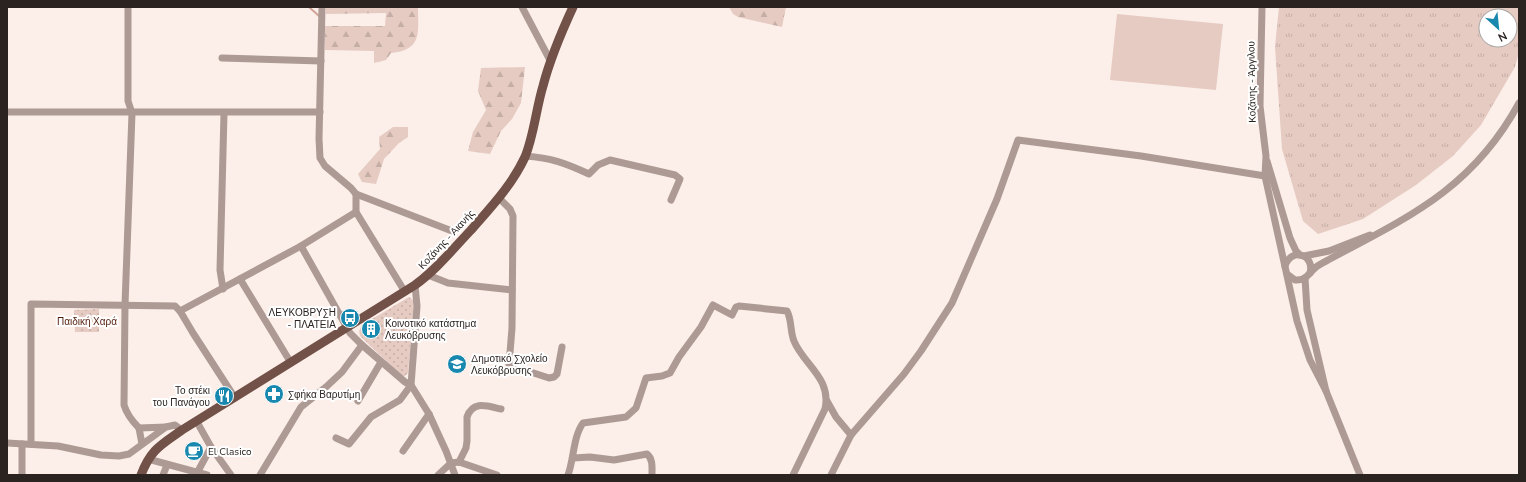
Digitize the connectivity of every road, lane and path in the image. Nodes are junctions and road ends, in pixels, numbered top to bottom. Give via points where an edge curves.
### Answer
1 (128, 7) edge
2 (322, 7) edge
3 (522, 7) edge
4 (573, 7) edge
5 (1262, 7) edge
6 (222, 58) dead end
7 (321, 61) junction
8 (551, 62) junction
9 (1519, 103) edge
10 (7, 112) edge
11 (320, 112) junction
12 (132, 113) junction
13 (224, 113) junction
14 (525, 156) junction
15 (1266, 156) junction
16 (1266, 176) junction
17 (356, 194) junction
18 (499, 198) junction
19 (672, 200) dead end
20 (356, 212) junction
21 (452, 231) dead end
22 (1379, 233) junction
23 (301, 246) junction
24 (1302, 255) junction
25 (1285, 266) junction
26 (1287, 274) junction
27 (428, 275) junction
28 (1307, 276) junction
29 (240, 279) junction
30 (415, 285) junction
31 (223, 289) junction
32 (512, 290) junction
33 (405, 292) junction
34 (125, 305) junction
35 (180, 311) junction
36 (347, 327) junction
37 (362, 345) junction
38 (562, 347) dead end
39 (381, 362) junction
40 (291, 363) junction
41 (411, 385) junction
42 (1326, 392) junction
43 (234, 398) junction
44 (358, 400) dead end
45 (827, 401) junction
46 (501, 409) dead end
47 (429, 414) junction
48 (196, 422) junction
49 (166, 427) junction
50 (139, 428) junction
51 (182, 430) junction
52 (852, 435) junction
53 (336, 438) dead end
54 (7, 444) edge
55 (22, 444) junction
56 (32, 444) junction
57 (142, 444) junction
58 (211, 447) junction
59 (403, 451) dead end
60 (573, 458) junction
61 (148, 459) junction
62 (459, 462) junction
63 (451, 463) junction
64 (167, 465) junction
65 (197, 473) junction
66 (22, 475) edge
67 (142, 475) edge
68 (163, 475) edge
69 (207, 475) edge
70 (231, 475) edge
71 (260, 475) edge
72 (438, 475) edge
73 (455, 475) edge
74 (498, 475) edge
75 (568, 475) edge
76 (652, 475) edge
77 (793, 475) edge
78 (831, 475) edge
79 (1360, 475) edge

1 - 12 street via 128,101
2 - 7 street
3 - 8 street
4 - 8 main road, Κοζάνης - Αιανής
5 - 15 street, Κοζάνης - Άργιλου via 1260,106
6 - 7 street
7 - 11 street
8 - 14 main road, Κοζάνης - Αιανής
9 - 22 street via 1486,153 1465,175 1423,208
10 - 12 street
11 - 13 street
11 - 17 street via 320,158
12 - 13 street
12 - 34 street
13 - 31 street via 220,270
14 - 18 main road, Κοζάνης - Αιανής via 516,175
14 - 19 street via 560,161 589,174 598,165 610,160 675,175 680,179
15 - 16 street, Κοζάνης - Άργιλου
15 - 24 street, Κοζάνης - Άργιλου via 1290,238 1296,251
16 - 25 street, Κοζάνης - Άργιλου
16 - 52 street via 1018,140 997,199 952,302 904,374
17 - 20 street
17 - 21 street
18 - 27 main road, Κοζάνης - Αιανής
18 - 32 street via 513,216
20 - 23 street
20 - 33 street
22 - 24 street via 1329,251
22 - 28 street via 1318,265
23 - 29 street
23 - 36 street
24 - 25 street via 1291,256
24 - 28 street, Κοζάνης - Άργιλου via 1310,263
25 - 26 street, Κοζάνης - Άργιλου
26 - 28 street via 1295,280
26 - 42 street, Κοζάνης - Άργιλου via 1305,348
27 - 30 main road, Κοζάνης - Αιανής
27 - 32 street via 448,283
28 - 42 street, Κοζάνης - Άργιλου via 1306,310
29 - 31 street
29 - 40 street
30 - 33 main road, Κοζάνης - Αιανής
30 - 41 street via 418,306
31 - 35 street
32 - 38 street via 509,365 549,378 554,377 557,374
33 - 36 main road, Κοζάνης - Αιανής
34 - 35 street via 175,306
34 - 50 street via 124,405 132,422
34 - 56 street via 31,304
35 - 43 street
36 - 37 street
36 - 40 main road, Κοζάνης - Αιανής
37 - 39 street
37 - 71 street via 342,372 301,407
39 - 41 street
39 - 44 street
40 - 43 main road, Κοζάνης - Αιανής
41 - 47 street
41 - 53 street via 400,400 371,417 349,444
42 - 79 street, Κοζάνης - Άργιλου
43 - 48 main road, Κοζάνης - Αιανής
45 - 52 street via 836,417
45 - 60 street via 815,369 794,343 787,311 739,306 732,315 713,305 670,373 646,378 636,408 626,417 583,423 578,432
45 - 77 street via 822,418
46 - 62 street via 481,405 468,412 466,448
47 - 59 street
47 - 63 street
48 - 51 main road, Κοζάνης - Αιανής
48 - 58 street
49 - 50 street
49 - 51 street via 175,425
49 - 57 street
50 - 57 street
51 - 61 main road, Κοζάνης - Αιανής via 160,445
52 - 78 street
54 - 55 street
55 - 56 street
55 - 66 street
56 - 57 street via 119,456 128,454
58 - 65 street
58 - 70 street
60 - 75 street
60 - 76 street via 614,460 647,454 651,457
61 - 64 street
61 - 67 main road, Κοζάνης - Αιανής
62 - 63 street
62 - 74 street
63 - 72 street
63 - 73 street
64 - 65 street
64 - 68 street
65 - 69 street

